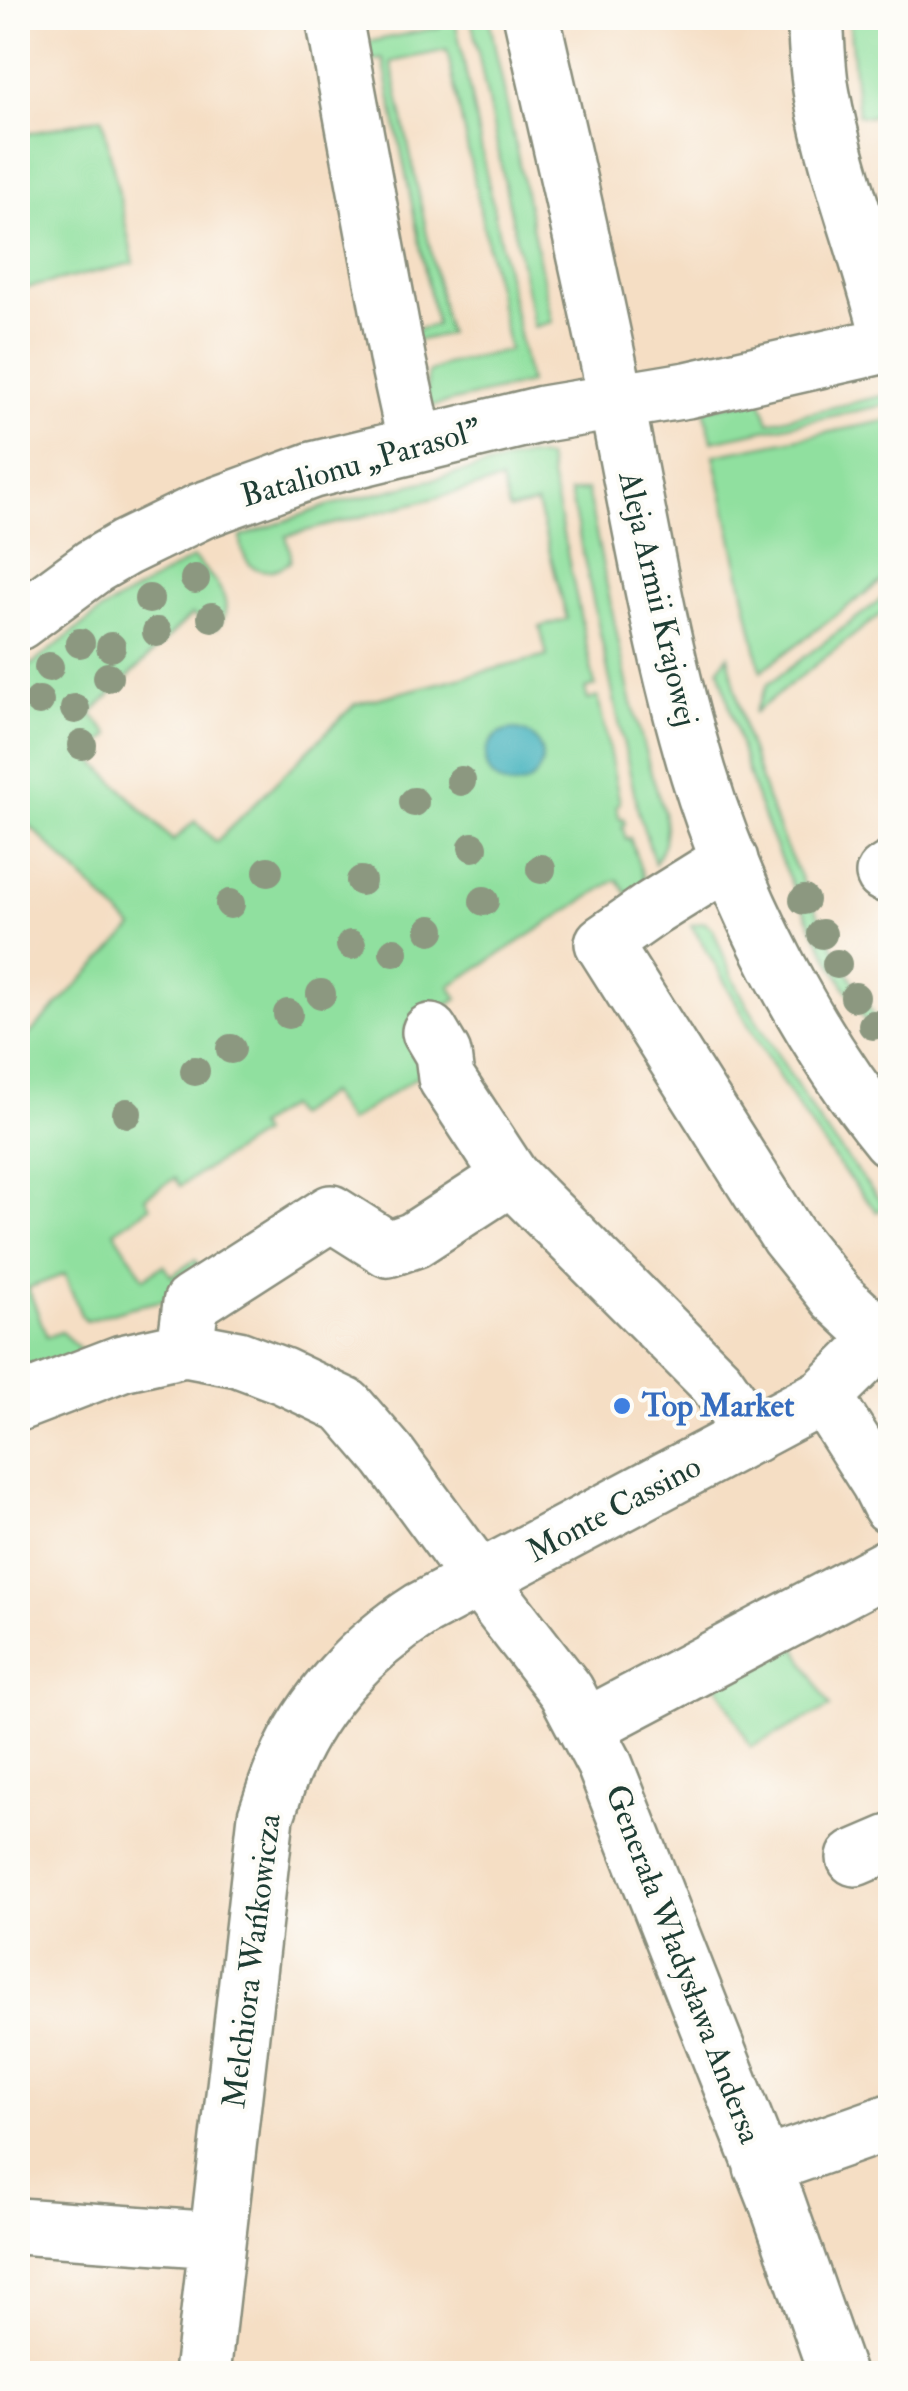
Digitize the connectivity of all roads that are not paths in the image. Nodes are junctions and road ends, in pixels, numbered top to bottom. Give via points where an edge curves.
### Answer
1 (334, 18) edge
2 (532, 18) edge
3 (815, 18) edge
4 (890, 342) edge
5 (616, 400) junction
6 (416, 444) junction
7 (18, 622) edge
8 (730, 860) junction
9 (430, 1032) dead end
10 (890, 1139) edge
11 (511, 1177) junction
12 (886, 1335) edge
13 (185, 1349) junction
14 (824, 1396) junction
15 (18, 1402) edge
16 (753, 1435) junction
17 (890, 1506) edge
18 (890, 1566) edge
19 (480, 1580) junction
20 (585, 1727) junction
21 (890, 2122) edge
22 (762, 2167) junction
23 (18, 2226) edge
24 (218, 2240) junction
25 (202, 2374) edge
26 (837, 2374) edge

1 - 6 street
2 - 5 street, Aleja Armii Krajowej
3 - 4 street via 821,93
4 - 5 street, Batalionu „Parasol”
5 - 6 street, Batalionu „Parasol”
5 - 8 street, Aleja Armii Krajowej via 677,696
6 - 7 street, Batalionu „Parasol” via 313,470 176,522 94,566
8 - 10 street, Aleja Armii Krajowej via 805,1014
8 - 12 street via 603,943 788,1236 837,1297
9 - 11 street via 443,1054 446,1078
11 - 13 street via 414,1240 388,1249 331,1213 190,1303
11 - 16 street via 716,1382
12 - 14 street, Monte Cassino
13 - 15 street via 122,1363
13 - 19 street, Generała Władysława Andersa via 238,1359 346,1406
14 - 16 street, Monte Cassino
14 - 17 street
16 - 19 street, Monte Cassino
18 - 20 street
19 - 20 street, Generała Władysława Andersa via 566,1691
19 - 24 street, Melchiora Wańkowicza via 392,1628 365,1652 334,1685 285,1764 266,1816
20 - 22 street, Generała Władysława Andersa
21 - 22 street
22 - 26 street, Generała Władysława Andersa
23 - 24 street
24 - 25 street, Melchiora Wańkowicza

